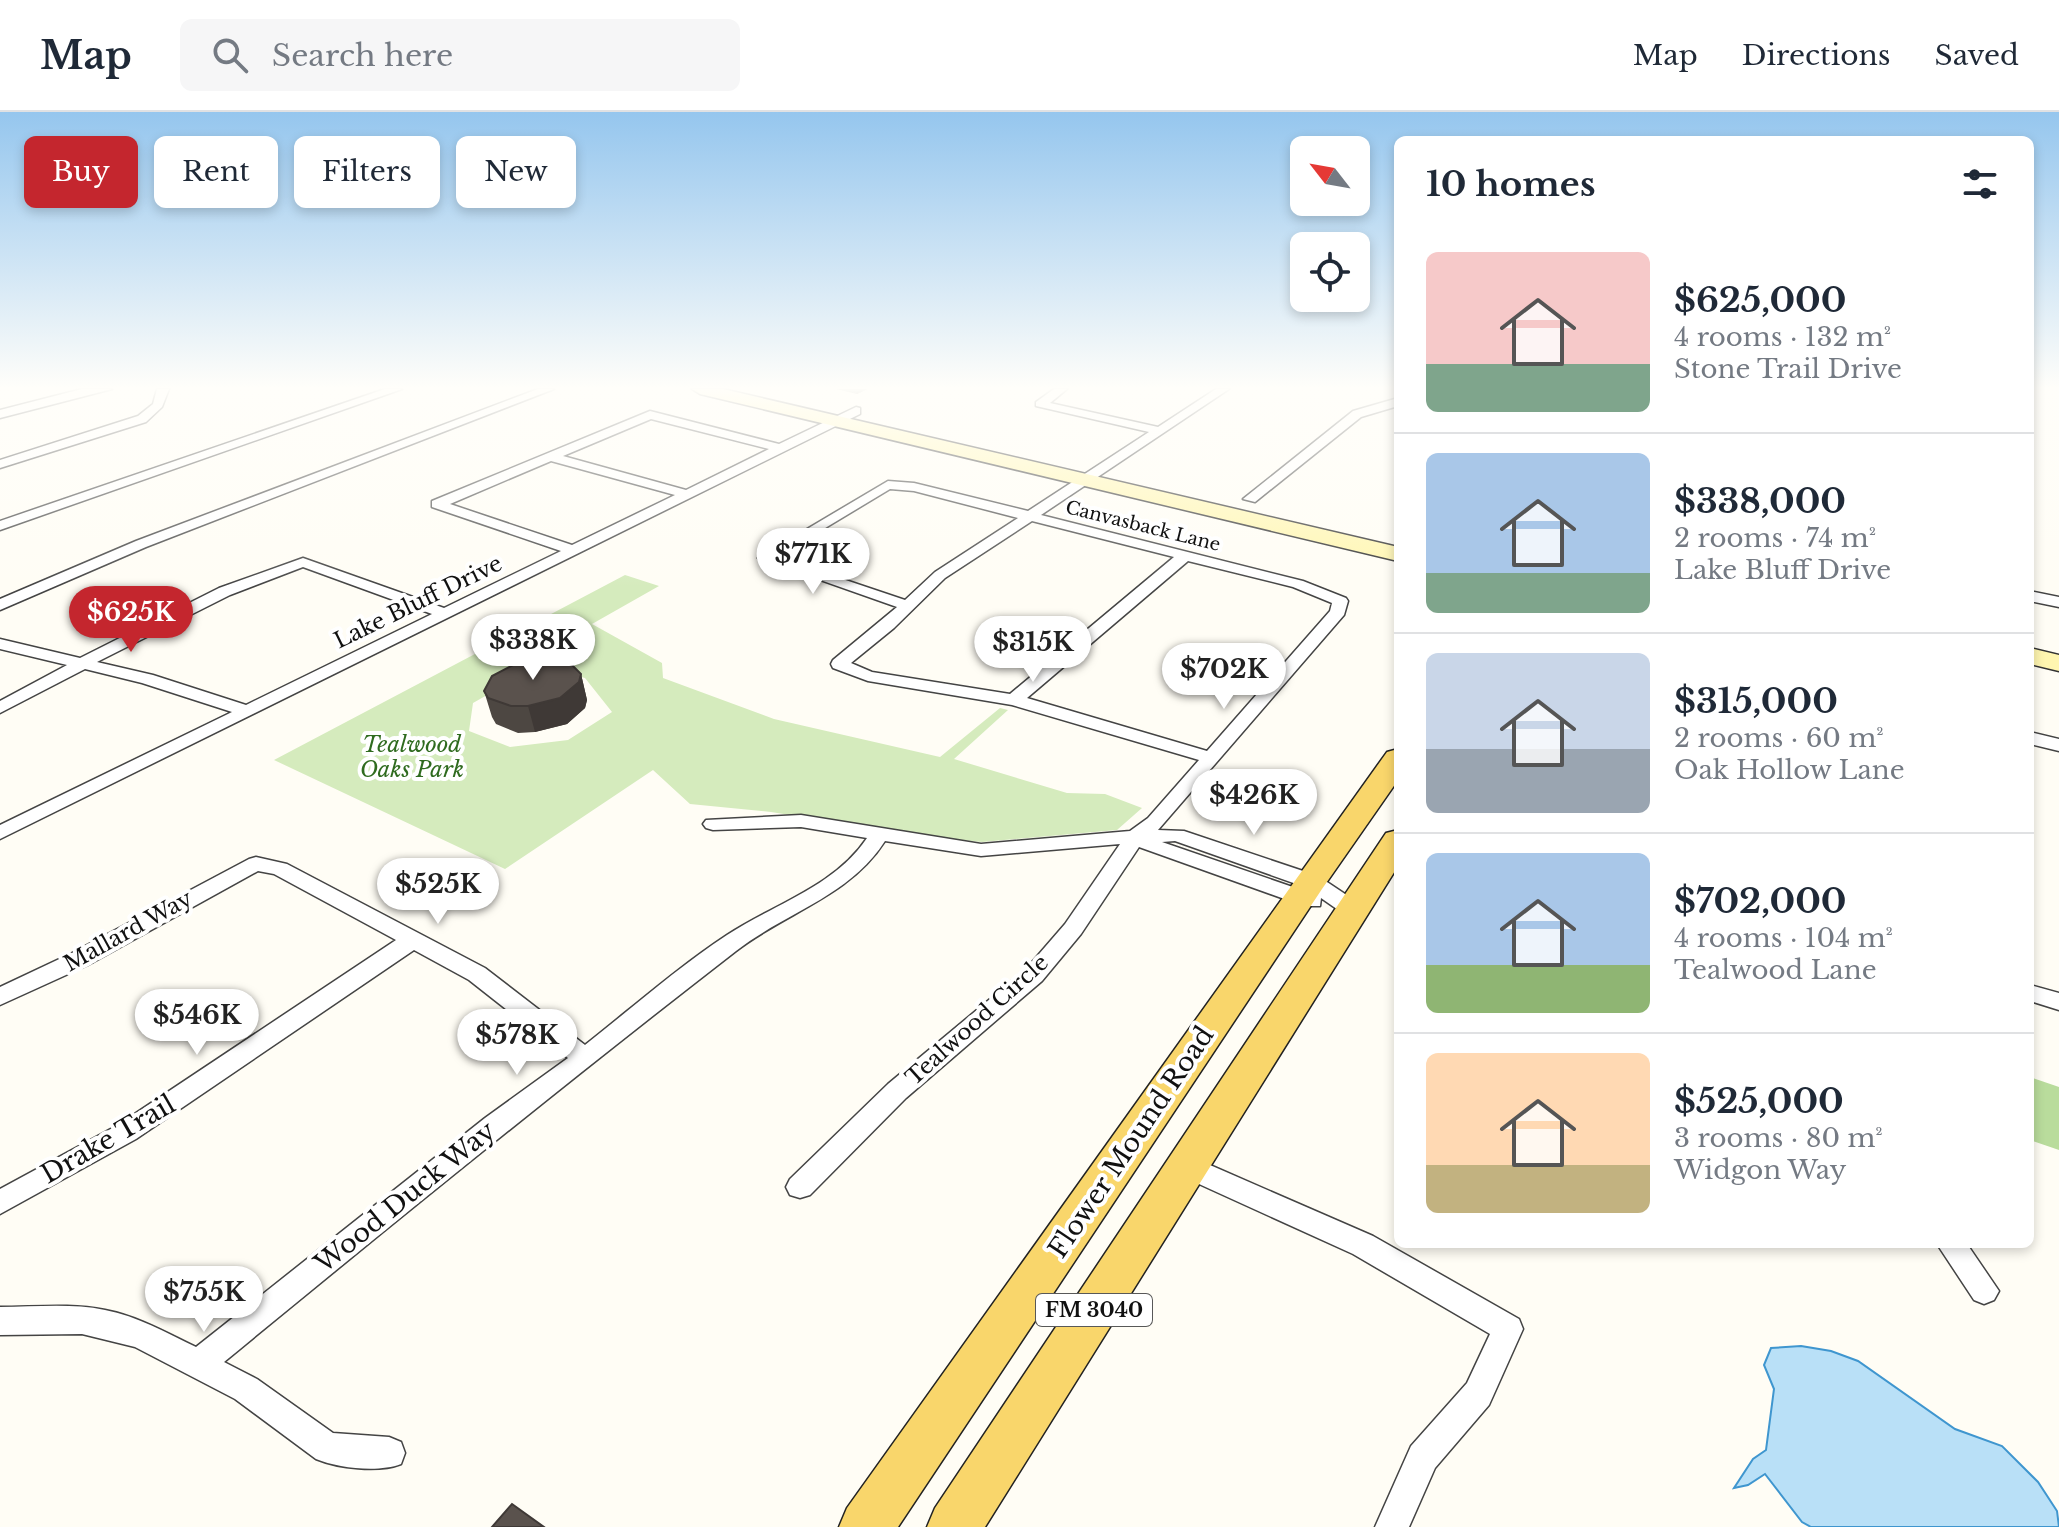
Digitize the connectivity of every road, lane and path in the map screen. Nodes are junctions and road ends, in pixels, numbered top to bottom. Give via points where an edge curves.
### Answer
1 (28, 455) edge
2 (206, 455) edge
3 (375, 455) edge
4 (765, 455) edge
5 (977, 455) edge
6 (1051, 455) edge
7 (1122, 455) edge
8 (1305, 455) edge
9 (548, 456) joint
10 (0, 464) edge
11 (1104, 467) junction
12 (1083, 480) junction
13 (686, 494) junction
14 (1250, 499) junction
15 (1030, 516) junction
16 (1347, 522) junction
17 (0, 526) edge
18 (1394, 533) edge
19 (1328, 539) junction
20 (572, 550) junction
21 (1394, 553) edge
22 (1186, 555) junction
23 (2034, 597) edge
24 (1340, 601) joint
25 (2059, 602) edge
26 (0, 605) edge
27 (909, 606) junction
28 (444, 613) junction
29 (0, 644) edge
30 (2034, 657) edge
31 (2059, 663) edge
32 (83, 664) junction
33 (2034, 676) edge
34 (2059, 681) edge
35 (1014, 700) junction
36 (0, 708) edge
37 (247, 711) junction
38 (2034, 739) edge
39 (2059, 745) edge
40 (1211, 758) junction
41 (1394, 764) edge
42 (713, 824) dead end
43 (0, 833) edge
44 (879, 835) junction
45 (1135, 837) junction
46 (1394, 846) edge
47 (1304, 889) junction
48 (1352, 909) junction
49 (414, 939) junction
50 (2034, 994) edge
51 (0, 997) edge
52 (2059, 1002) edge
53 (585, 1058) junction
54 (1187, 1166) junction
55 (800, 1187) dead end
56 (0, 1203) edge
57 (1954, 1248) edge
58 (1984, 1291) dead end
59 (0, 1321) edge
60 (200, 1363) junction
61 (389, 1453) dead end
62 (866, 1527) edge
63 (954, 1527) edge
64 (1392, 1527) edge

1 - 10 street
2 - 17 street
3 - 26 street via 141,544
4 - 13 street, Lake Bluff Drive
5 - 12 main road
6 - 11 main road
7 - 11 street
8 - 14 street
9 - 13 street
9 - 20 street via 437,504
11 - 12 street
11 - 14 main road
12 - 15 street
12 - 19 main road
13 - 20 street, Lake Bluff Drive
14 - 16 main road
15 - 22 street, Canvasback Lane
15 - 27 street via 940,575
15 - 27 street, Canvasback Lane via 888,485 767,555 768,561
16 - 18 main road
16 - 19 main road
19 - 21 main road
20 - 28 street, Lake Bluff Drive
22 - 24 street, Canvasback Lane via 1298,584
22 - 35 street
23 - 25 street
24 - 40 street, Tealwood Circle via 1338,612
27 - 35 street via 839,664 868,676
28 - 32 street via 303,562 214,598
28 - 37 street, Lake Bluff Drive
29 - 32 street
30 - 31 main road
32 - 36 street
32 - 37 street
33 - 34 main road
35 - 40 street
37 - 43 street, Lake Bluff Drive
38 - 39 street
40 - 45 street, Tealwood Circle via 1155,822
41 - 47 main road, Flower Mound Road / FM 3040
42 - 44 street via 801,821
44 - 45 street via 981,850
44 - 53 street, Wood Duck Way via 853,867 817,894 751,928
45 - 47 street via 1164,851
45 - 55 street, Tealwood Circle via 1073,929 1034,975 897,1091
46 - 48 main road, FM 3040
47 - 48 street
47 - 62 main road, Flower Mound Road / FM 3040
48 - 54 main road, FM 3040
49 - 51 street, Mallard Way via 280,869 256,864
49 - 53 street via 477,974
49 - 56 street, Drake Trail via 127,1132
50 - 52 street
53 - 60 street, Wood Duck Way
54 - 63 main road, FM 3040
54 - 64 street via 1363,1245 1508,1329 1478,1394 1423,1457
57 - 58 street
59 - 60 street via 108,1324
60 - 61 street via 327,1448

